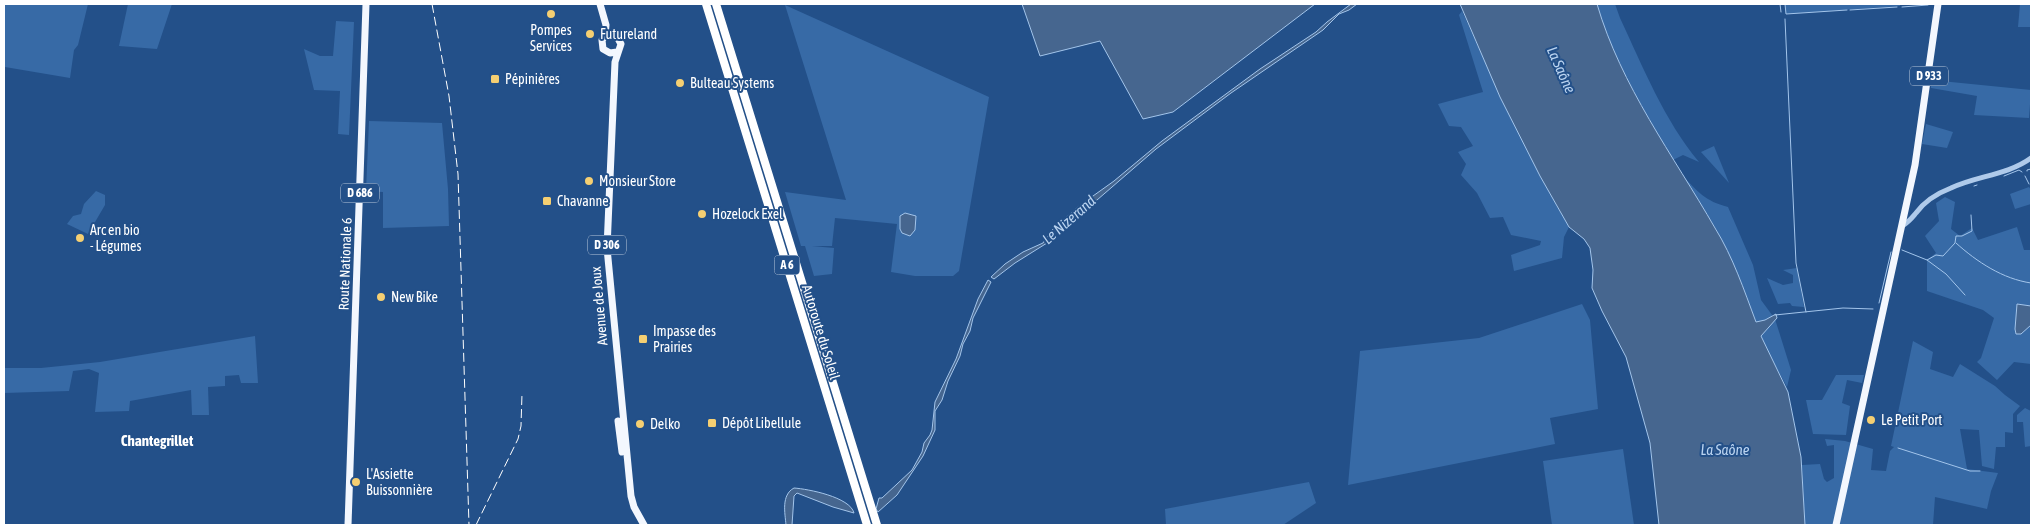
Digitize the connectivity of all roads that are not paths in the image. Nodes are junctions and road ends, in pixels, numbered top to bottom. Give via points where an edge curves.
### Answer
1 (366, 4) edge
2 (600, 4) edge
3 (604, 4) edge
4 (706, 4) edge
5 (716, 4) edge
6 (1938, 4) edge
7 (614, 34) junction
8 (605, 36) junction
9 (617, 52) junction
10 (607, 53) junction
11 (2031, 158) edge
12 (1916, 212) junction
13 (1905, 214) junction
14 (1902, 226) junction
15 (348, 525) edge
16 (638, 525) edge
17 (644, 525) edge
18 (867, 525) edge
19 (877, 525) edge
20 (1836, 525) edge

1 - 15 main road, Route Nationale 6 / D 686
2 - 8 main road via 606,26
3 - 7 main road
4 - 18 highway, Autoroute du Soleil / A 6
5 - 19 highway, Autoroute du Soleil / A 6
6 - 13 main road, D 933
7 - 8 main road
7 - 9 main road via 621,41
8 - 10 main road via 601,46
9 - 10 main road
9 - 17 main road, Avenue de Joux / D 306 via 614,62 607,255 631,496
10 - 16 main road, Avenue de Joux / D 306 via 611,64 603,215 604,274 620,439 628,494
11 - 12 street via 2022,165 1951,187
12 - 13 street
12 - 14 street
13 - 14 main road, D 933
14 - 20 main road, D 933

